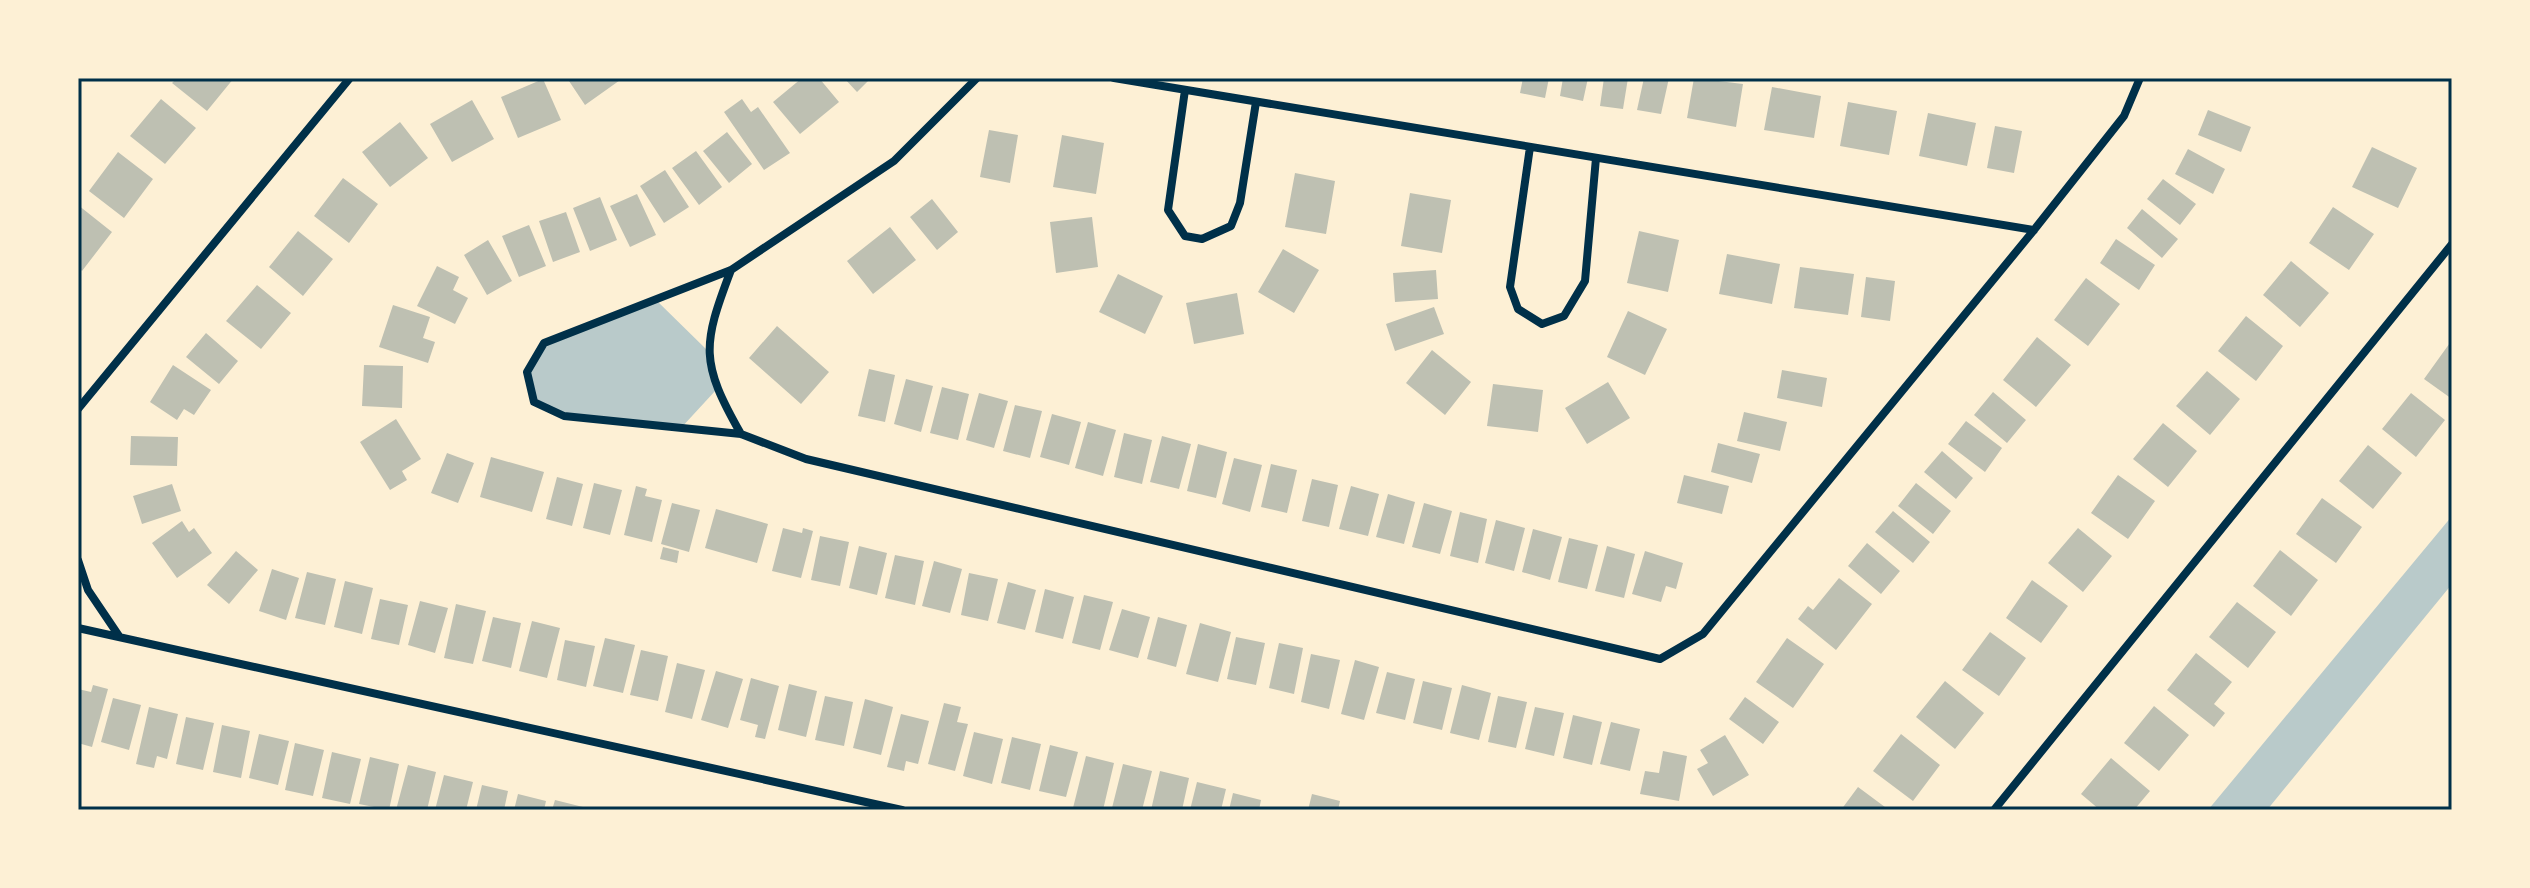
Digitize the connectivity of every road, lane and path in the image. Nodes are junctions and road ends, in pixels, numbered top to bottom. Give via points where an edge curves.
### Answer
1 (350, 78) edge
2 (977, 78) edge
3 (1114, 78) edge
4 (2140, 78) edge
5 (1185, 90) junction
6 (1256, 102) junction
7 (1530, 147) junction
8 (1596, 158) junction
9 (2034, 230) junction
10 (2452, 244) edge
11 (731, 270) junction
12 (78, 409) edge
13 (741, 434) junction
14 (78, 560) edge
15 (78, 628) edge
16 (119, 636) junction
17 (902, 810) edge
18 (1994, 810) edge

1 - 12 street
2 - 11 street via 894,161
3 - 5 street
4 - 9 street via 2124,116
5 - 6 street
5 - 6 street via 1168,210 1185,236 1202,239 1231,226 1240,203
6 - 7 street
7 - 8 street
7 - 8 street via 1510,287 1518,309 1542,324 1564,316 1585,281
8 - 9 street
9 - 13 street via 1703,634 1660,659 806,459
10 - 18 street
11 - 13 street via 710,325 707,350 716,390
11 - 13 street via 544,343 527,372 534,402 564,416
14 - 16 street via 88,590
15 - 16 street
16 - 17 street

